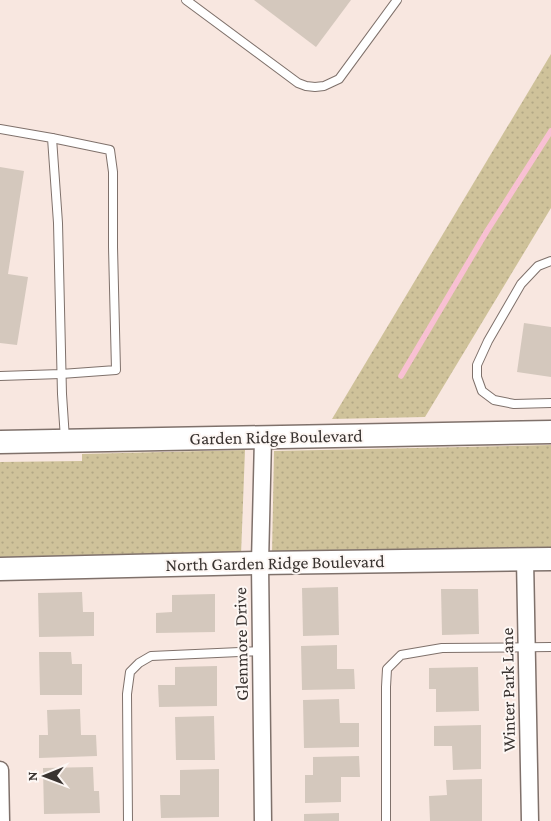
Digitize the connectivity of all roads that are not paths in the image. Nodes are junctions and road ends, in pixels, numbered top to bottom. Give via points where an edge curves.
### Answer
1 (186, 0) edge
2 (397, 0) edge
3 (0, 129) edge
4 (52, 138) junction
5 (551, 261) edge
6 (61, 374) junction
7 (0, 376) edge
8 (551, 403) edge
9 (551, 432) edge
10 (263, 438) junction
11 (65, 441) junction
12 (0, 442) edge
13 (525, 559) junction
14 (551, 559) edge
15 (260, 563) junction
16 (0, 569) edge
17 (527, 647) junction
18 (551, 647) edge
19 (260, 651) junction
20 (0, 770) edge
21 (1, 821) edge
22 (128, 821) edge
23 (263, 821) edge
24 (386, 821) edge
25 (530, 821) edge

1 - 2 lane via 298,83 315,87 339,79
3 - 4 lane
4 - 6 lane via 58,223
4 - 6 lane via 110,150 114,172 116,370
5 - 8 lane via 538,266 521,284 488,341 478,365 477,377 482,391 494,400 514,404
6 - 7 lane
6 - 11 lane
9 - 10 main road, Garden Ridge Boulevard
10 - 11 main road, Garden Ridge Boulevard
10 - 15 street, Glenmore Drive
11 - 12 main road, Garden Ridge Boulevard
13 - 14 main road, North Garden Ridge Boulevard
13 - 15 main road, North Garden Ridge Boulevard
13 - 17 street, Winter Park Lane
15 - 16 main road, North Garden Ridge Boulevard
15 - 19 street, Glenmore Drive
17 - 18 lane
17 - 24 lane via 442,648 401,655 388,668
17 - 25 street, Winter Park Lane
19 - 22 lane via 151,656 130,672 127,694
19 - 23 street, Glenmore Drive
20 - 21 street

